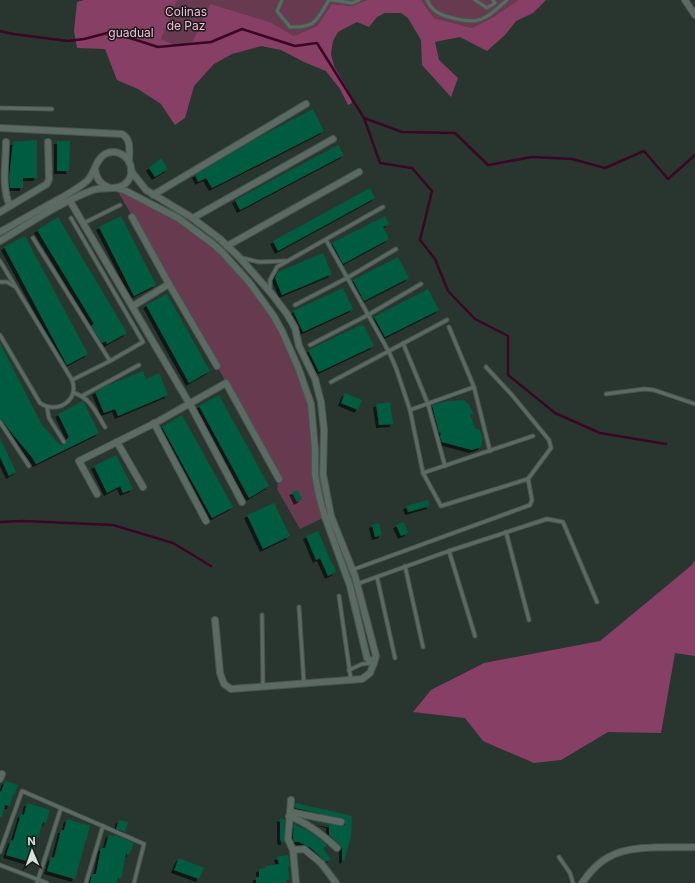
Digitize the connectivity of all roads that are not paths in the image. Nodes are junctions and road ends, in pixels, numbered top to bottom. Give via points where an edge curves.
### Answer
1 (282, 0) edge
2 (332, 0) edge
3 (359, 0) edge
4 (427, 0) edge
5 (475, 0) edge
6 (493, 0) edge
7 (507, 0) edge
8 (685, 0) edge
9 (695, 15) edge
10 (306, 104) dead end
11 (0, 108) edge
12 (52, 109) dead end
13 (0, 128) edge
14 (333, 139) dead end
15 (6, 142) dead end
16 (48, 142) dead end
17 (129, 162) junction
18 (96, 169) junction
19 (132, 171) junction
20 (359, 172) dead end
21 (113, 188) junction
22 (153, 195) junction
23 (70, 201) junction
24 (120, 205) dead end
25 (10, 206) junction
26 (383, 207) dead end
27 (0, 212) edge
28 (132, 217) dead end
29 (72, 218) dead end
30 (193, 218) junction
31 (84, 223) junction
32 (0, 232) edge
33 (33, 238) dead end
34 (326, 240) junction
35 (0, 241) edge
36 (227, 246) junction
37 (396, 249) dead end
38 (239, 257) junction
39 (0, 261) edge
40 (288, 261) junction
41 (347, 278) junction
42 (0, 282) edge
43 (169, 284) junction
44 (422, 284) dead end
45 (16, 287) junction
46 (271, 293) junction
47 (295, 305) dead end
48 (133, 306) junction
49 (368, 315) junction
50 (447, 320) dead end
51 (449, 328) dead end
52 (0, 335) edge
53 (296, 336) junction
54 (287, 341) junction
55 (403, 343) junction
56 (310, 345) dead end
57 (388, 352) junction
58 (110, 361) junction
59 (139, 365) dead end
60 (217, 366) dead end
61 (486, 367) dead end
62 (72, 380) junction
63 (331, 382) dead end
64 (474, 387) junction
65 (74, 393) junction
66 (606, 394) dead end
67 (82, 396) junction
68 (189, 403) junction
69 (428, 404) junction
70 (695, 404) edge
71 (47, 407) junction
72 (410, 410) junction
73 (0, 422) edge
74 (154, 423) junction
75 (105, 427) dead end
76 (324, 430) junction
77 (314, 435) junction
78 (533, 436) dead end
79 (64, 442) dead end
80 (117, 442) junction
81 (490, 451) junction
82 (29, 466) dead end
83 (445, 466) junction
84 (423, 473) junction
85 (279, 479) dead end
86 (528, 479) junction
87 (143, 487) dead end
88 (97, 494) dead end
89 (242, 502) dead end
90 (206, 521) dead end
91 (506, 532) junction
92 (449, 551) junction
93 (405, 566) junction
94 (352, 570) junction
95 (377, 577) junction
96 (357, 584) junction
97 (339, 596) dead end
98 (598, 602) dead end
99 (299, 607) dead end
100 (262, 615) dead end
101 (215, 620) dead end
102 (529, 620) dead end
103 (475, 636) dead end
104 (423, 647) dead end
105 (395, 658) dead end
106 (374, 663) junction
107 (349, 670) junction
108 (351, 680) junction
109 (304, 684) junction
110 (263, 686) junction
111 (291, 800) dead end
112 (62, 808) junction
113 (290, 814) junction
114 (341, 822) dead end
115 (103, 826) junction
116 (695, 847) edge
117 (337, 848) dead end
118 (293, 850) junction
119 (0, 852) edge
120 (559, 857) dead end
121 (0, 865) edge
122 (38, 881) edge
123 (47, 883) edge
124 (86, 883) edge
125 (134, 883) edge
126 (296, 883) edge
127 (336, 883) edge
128 (573, 883) edge
129 (582, 883) edge

1 - 2 lane via 277,11 290,27 304,27 315,22 329,0
2 - 3 lane via 352,3
4 - 7 lane via 432,9 449,18 466,21 481,20
5 - 6 lane via 487,8 495,3
8 - 9 street
10 - 22 street
11 - 12 lane
13 - 17 street via 122,134 129,142
14 - 30 street
15 - 25 street via 5,188
16 - 25 street via 47,184
17 - 18 street via 119,153 105,154 99,160
17 - 19 street
18 - 21 street via 99,181
18 - 32 street via 86,182 68,194
19 - 21 street via 129,180 121,187
19 - 22 street
20 - 36 street
21 - 23 street via 94,190
21 - 54 street via 126,191 178,218 222,252 255,289
22 - 30 street
23 - 31 street
23 - 35 street
24 - 31 lane
25 - 27 street
26 - 34 lane
28 - 43 street
29 - 58 lane via 143,342
30 - 36 street
31 - 48 street
33 - 58 lane
34 - 40 lane
34 - 41 lane
36 - 38 street
37 - 41 lane
38 - 40 lane via 259,262
38 - 46 street
39 - 45 lane
40 - 46 lane via 277,267 273,273 270,280
41 - 47 lane
41 - 49 lane
42 - 45 lane
43 - 48 street
43 - 60 street
44 - 49 lane
45 - 62 lane
46 - 53 street via 287,314 295,328
48 - 68 street
49 - 56 lane
49 - 57 lane
50 - 55 lane
51 - 64 lane
52 - 71 lane via 38,400
53 - 54 street
53 - 76 street via 318,391
54 - 77 street via 311,404
55 - 57 lane
55 - 69 lane
57 - 63 lane
57 - 72 lane
58 - 62 lane
59 - 67 lane
61 - 86 lane via 549,440 551,448
62 - 65 lane
64 - 69 lane
64 - 81 lane
65 - 67 lane
65 - 71 lane via 62,406
66 - 70 lane via 654,390
67 - 75 lane via 89,401
68 - 74 street
68 - 85 street via 226,383
68 - 89 street
69 - 72 lane
69 - 83 lane
71 - 79 lane via 50,418
72 - 84 lane
73 - 82 lane
74 - 80 street
74 - 90 street
76 - 77 street
76 - 94 street via 323,474 327,497 331,516
77 - 106 street via 315,475 320,500 350,586 367,658
78 - 81 lane
80 - 87 street
80 - 88 street via 79,461
81 - 83 lane
83 - 84 lane
84 - 86 lane via 441,506
86 - 94 lane via 532,500 530,505
91 - 92 lane
91 - 98 lane via 547,519 563,522
91 - 102 lane
92 - 93 lane
92 - 103 lane
93 - 95 lane
93 - 104 lane
94 - 96 street
95 - 96 lane
95 - 105 lane
96 - 106 street via 376,656
97 - 107 lane
99 - 109 lane
100 - 110 lane
101 - 110 street via 220,673 224,684 231,689
106 - 107 lane via 362,664
106 - 108 street via 370,673 362,679
107 - 108 lane
108 - 109 street
109 - 110 street
111 - 113 street
112 - 115 lane
112 - 119 lane via 22,791
112 - 122 lane
113 - 114 street
113 - 117 street via 319,831
113 - 118 street via 288,838
115 - 124 lane
115 - 125 lane via 144,844
116 - 129 street via 633,849 609,857 590,872
118 - 126 street
118 - 127 street via 304,849 322,863
120 - 128 lane via 570,873
121 - 122 lane
122 - 123 lane

